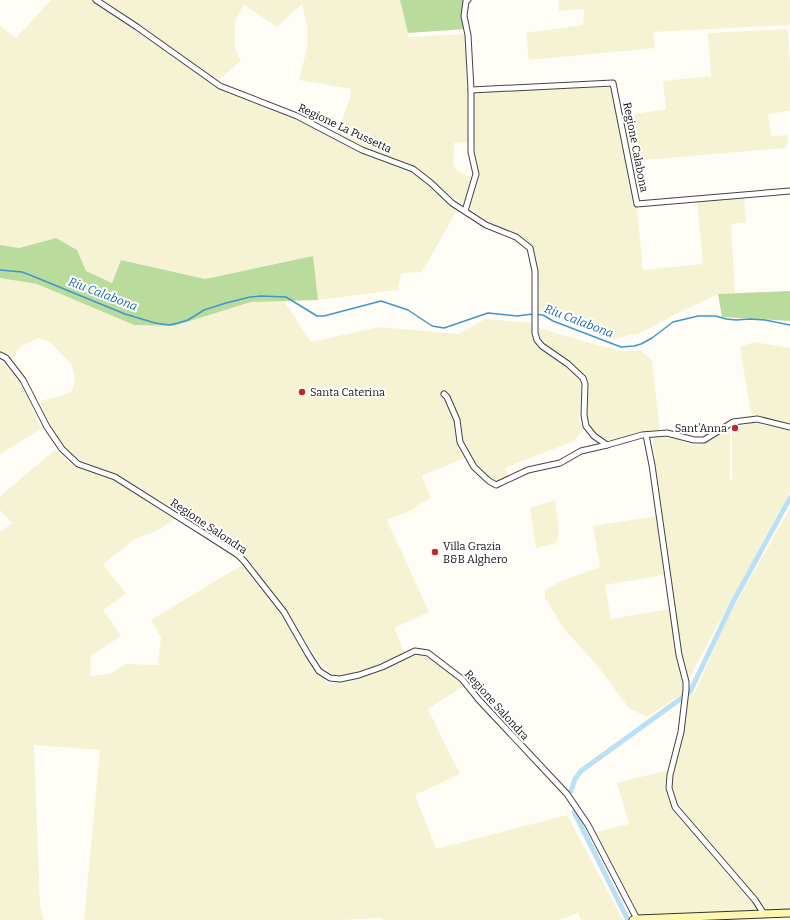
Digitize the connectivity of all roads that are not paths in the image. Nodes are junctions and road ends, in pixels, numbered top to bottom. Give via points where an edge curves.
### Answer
1 (96, 0) edge
2 (468, 0) edge
3 (471, 90) junction
4 (790, 191) edge
5 (465, 211) junction
6 (0, 355) edge
7 (444, 394) dead end
8 (790, 427) edge
9 (646, 435) junction
10 (607, 444) junction
11 (790, 912) edge
12 (764, 914) junction
13 (635, 919) edge

1 - 5 street, Regione La Pussetta via 220,86 297,116 362,150 413,169
2 - 3 street via 464,16 468,36
3 - 4 street, Regione Calabona via 613,83 637,204
3 - 5 street via 471,152 476,174
5 - 10 street, Regione La Pussetta via 486,225 516,237 530,248 535,271 537,340 583,378 586,426 594,436
6 - 13 street, Regione Salondra via 6,358 23,380 47,427 62,449 78,464 115,477 238,555 284,612 319,670 330,678 340,679 359,675 415,651 428,653 462,679 566,794 588,824
7 - 10 street via 457,420 460,442 474,467 496,485 528,470 560,463 581,451
8 - 9 street via 757,419 733,422 704,440 667,433
9 - 10 street
9 - 12 street via 679,655 686,682 681,732 669,788 675,807 755,900
11 - 12 main road
12 - 13 main road

